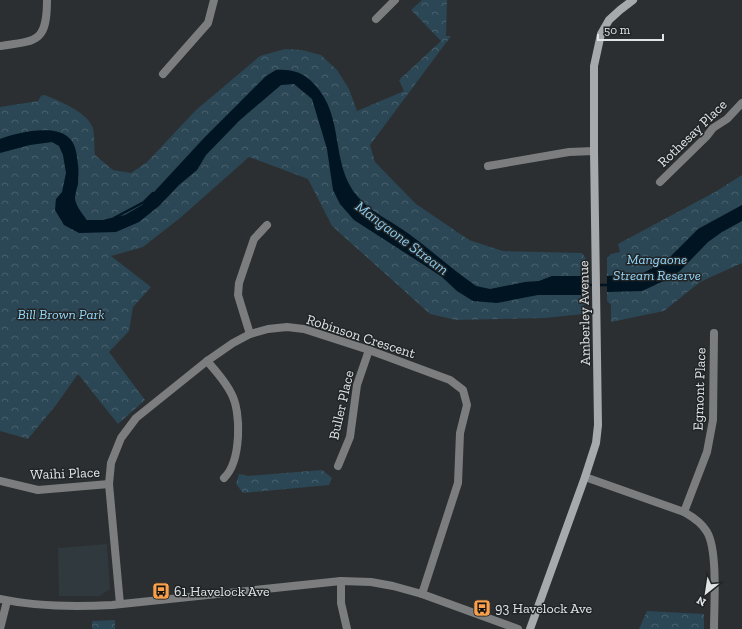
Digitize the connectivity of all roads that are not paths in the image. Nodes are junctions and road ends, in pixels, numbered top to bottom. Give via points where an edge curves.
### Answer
1 (47, 0) edge
2 (214, 0) edge
3 (395, 0) edge
4 (633, 0) edge
5 (376, 18) dead end
6 (0, 46) edge
7 (163, 74) dead end
8 (742, 103) edge
9 (594, 151) junction
10 (488, 166) dead end
11 (660, 182) dead end
12 (267, 225) dead end
13 (714, 333) dead end
14 (250, 334) junction
15 (369, 350) junction
16 (207, 361) junction
17 (338, 466) dead end
18 (585, 477) junction
19 (224, 478) dead end
20 (0, 482) edge
21 (108, 484) junction
22 (684, 512) junction
23 (341, 581) junction
24 (422, 594) junction
25 (4, 600) edge
26 (120, 604) junction
27 (0, 629) edge
28 (347, 629) edge
29 (518, 629) edge
30 (530, 629) edge
31 (714, 629) edge

1 - 6 street via 47,15 42,33 31,41
2 - 7 street via 208,23
3 - 5 street
4 - 9 street, Amberley Avenue via 609,20 600,34 594,66
8 - 11 street, Rothesay Place via 727,119 713,128
9 - 10 street via 569,152
9 - 18 street, Amberley Avenue via 598,425 596,443
12 - 14 street via 254,239 239,282 238,295
13 - 22 street, Egmont Place via 713,420 708,452
14 - 15 street, Robinson Crescent via 268,329 304,328
14 - 16 street, Robinson Crescent
15 - 17 street, Buller Place via 357,385 350,437
15 - 24 street, Robinson Crescent via 450,380 463,390 467,404 460,433 458,483
16 - 19 street via 223,381 236,404 236,449 230,470
16 - 21 street, Robinson Crescent via 136,418 120,438 111,463
18 - 22 street
18 - 30 street, Amberley Avenue
20 - 21 street, Waihi Place via 38,490
21 - 26 street, Robinson Crescent
22 - 31 street via 701,524 712,542
23 - 24 street via 371,582
23 - 26 street
23 - 28 street via 341,603
24 - 29 street
25 - 26 street via 62,606
25 - 27 street

